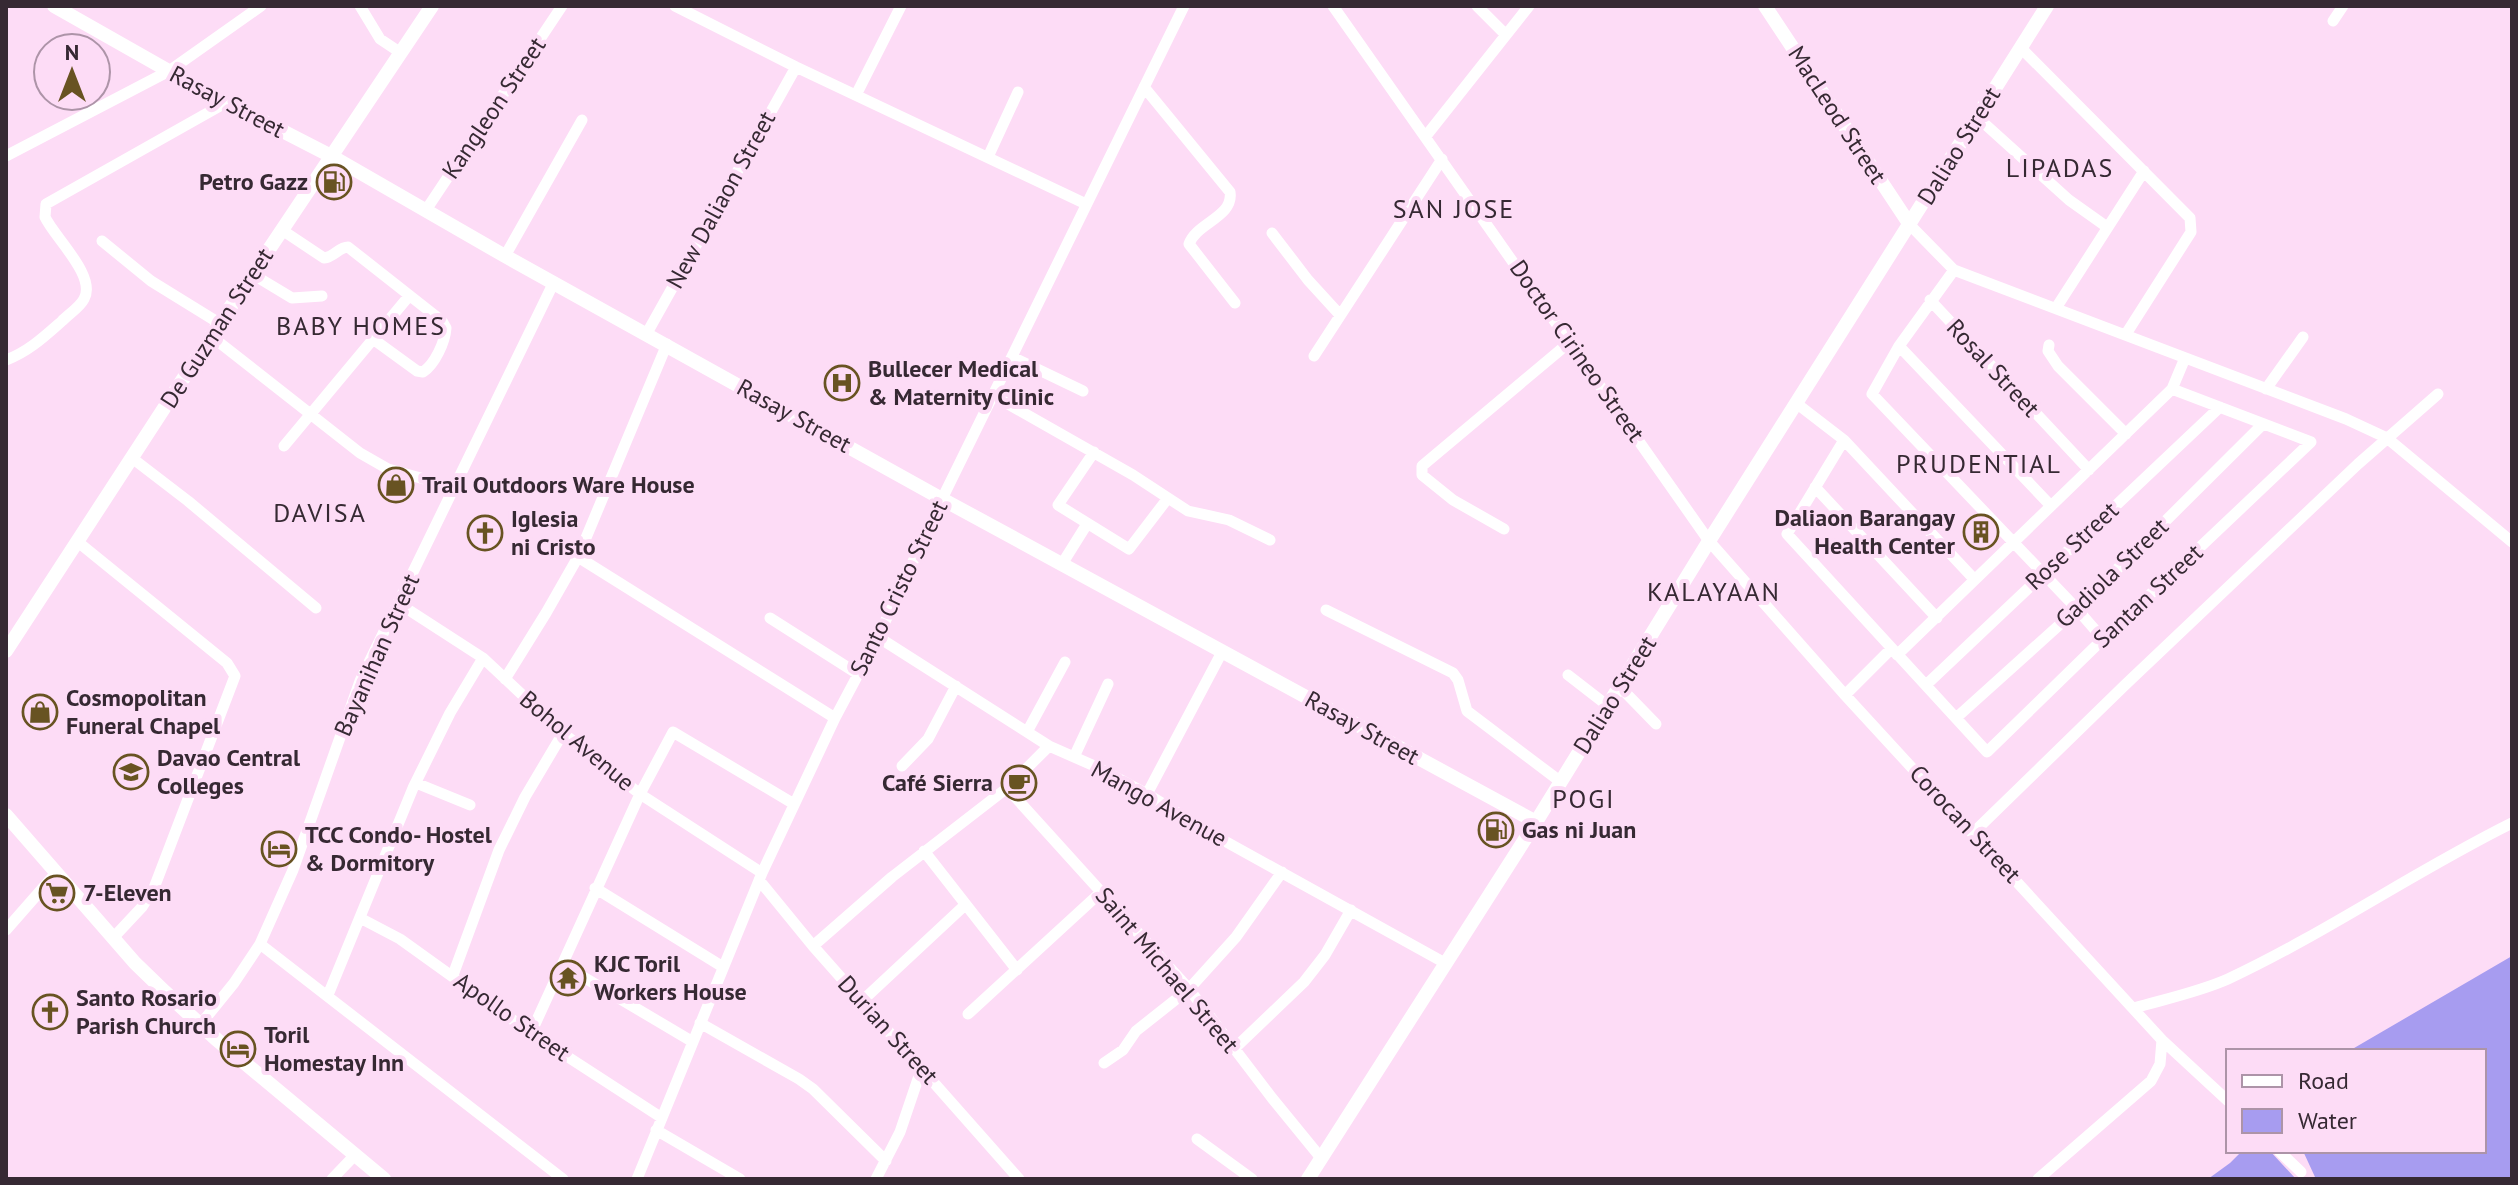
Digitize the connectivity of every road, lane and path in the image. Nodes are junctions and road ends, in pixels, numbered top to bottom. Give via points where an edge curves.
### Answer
1 (54, 6) edge
2 (261, 6) edge
3 (360, 6) edge
4 (432, 6) edge
5 (562, 6) edge
6 (675, 6) edge
7 (901, 6) edge
8 (1184, 6) edge
9 (1333, 6) edge
10 (1477, 6) edge
11 (1529, 6) edge
12 (1765, 6) edge
13 (2047, 6) edge
14 (2343, 6) edge
15 (2333, 21) dead end
16 (1506, 35) junction
17 (2021, 48) junction
18 (401, 53) junction
19 (796, 67) junction
20 (169, 71) junction
21 (1144, 87) junction
22 (1018, 92) dead end
23 (856, 95) junction
24 (227, 102) junction
25 (1976, 116) junction
26 (582, 120) dead end
27 (1426, 136) junction
28 (6, 156) edge
29 (333, 157) junction
30 (988, 157) junction
31 (1442, 159) junction
32 (2144, 171) junction
33 (1086, 204) junction
34 (426, 210) junction
35 (1910, 225) junction
36 (2107, 227) junction
37 (282, 230) junction
38 (1272, 233) dead end
39 (102, 241) dead end
40 (505, 256) junction
41 (1954, 270) junction
42 (252, 274) junction
43 (554, 282) junction
44 (322, 296) dead end
45 (409, 296) junction
46 (1930, 300) junction
47 (1235, 303) dead end
48 (2056, 308) junction
49 (1340, 315) junction
50 (215, 330) junction
51 (647, 333) junction
52 (2126, 334) junction
53 (2303, 337) dead end
54 (373, 339) junction
55 (1571, 341) junction
56 (667, 344) junction
57 (2049, 345) dead end
58 (1899, 346) junction
59 (1314, 356) dead end
60 (1012, 357) junction
61 (2185, 358) junction
62 (6, 360) edge
63 (2172, 389) junction
64 (2266, 389) junction
65 (1083, 391) dead end
66 (2438, 394) dead end
67 (994, 396) junction
68 (1796, 403) junction
69 (2220, 407) junction
70 (311, 413) junction
71 (2263, 424) junction
72 (2126, 434) junction
73 (2387, 438) junction
74 (1844, 440) junction
75 (284, 446) dead end
76 (1094, 452) junction
77 (132, 458) junction
78 (2089, 470) junction
79 (453, 487) junction
80 (1815, 487) junction
81 (1168, 498) junction
82 (942, 499) junction
83 (2051, 506) junction
84 (1087, 524) junction
85 (1504, 529) dead end
86 (1270, 540) dead end
87 (1709, 541) junction
88 (78, 542) junction
89 (2512, 542) edge
90 (2012, 543) junction
91 (578, 557) junction
92 (1062, 564) junction
93 (2043, 573) junction
94 (1974, 579) junction
95 (398, 603) junction
96 (316, 608) dead end
97 (2077, 609) junction
98 (1326, 610) dead end
99 (770, 618) dead end
100 (1937, 618) junction
101 (878, 637) junction
102 (2103, 639) junction
103 (6, 651) edge
104 (1222, 652) junction
105 (1894, 652) junction
106 (483, 658) junction
107 (1065, 662) dead end
108 (858, 674) junction
109 (1568, 675) dead end
110 (505, 679) junction
111 (1108, 684) dead end
112 (1926, 685) junction
113 (956, 686) junction
114 (1620, 687) junction
115 (1845, 695) junction
116 (1608, 706) junction
117 (835, 718) junction
118 (1956, 718) junction
119 (1656, 724) dead end
120 (1027, 732) junction
121 (563, 733) junction
122 (1049, 746) junction
123 (1074, 757) junction
124 (902, 766) dead end
125 (1561, 782) junction
126 (416, 783) junction
127 (1007, 788) junction
128 (640, 794) junction
129 (1147, 794) junction
130 (794, 804) junction
131 (470, 805) dead end
132 (6, 815) edge
133 (1536, 822) junction
134 (2512, 823) edge
135 (1973, 833) junction
136 (924, 851) junction
137 (1282, 872) junction
138 (56, 873) junction
139 (760, 876) junction
140 (595, 888) junction
141 (1101, 892) junction
142 (965, 905) junction
143 (1351, 910) junction
144 (360, 918) junction
145 (6, 930) edge
146 (113, 938) junction
147 (260, 944) junction
148 (813, 946) junction
149 (1445, 963) junction
150 (563, 965) junction
151 (723, 967) junction
152 (1017, 970) junction
153 (453, 975) junction
154 (1189, 989) junction
155 (328, 995) junction
156 (862, 1001) junction
157 (2134, 1008) junction
158 (968, 1014) dead end
159 (700, 1023) junction
160 (200, 1025) junction
161 (531, 1033) junction
162 (2162, 1040) junction
163 (693, 1042) junction
164 (1235, 1048) junction
165 (1104, 1063) dead end
166 (922, 1067) junction
167 (2226, 1099) edge
168 (662, 1118) junction
169 (656, 1130) junction
170 (1197, 1139) dead end
171 (2281, 1153) edge
172 (355, 1155) junction
173 (1321, 1158) junction
174 (886, 1161) junction
175 (2301, 1172) dead end
176 (332, 1179) edge
177 (384, 1179) edge
178 (563, 1179) edge
179 (637, 1179) edge
180 (740, 1179) edge
181 (876, 1179) edge
182 (1019, 1179) edge
183 (1252, 1179) edge
184 (1308, 1179) edge
185 (2038, 1179) edge

1 - 20 street, Rasay Street
2 - 20 street
3 - 18 street via 380,39
4 - 18 street, De Guzman Street
5 - 34 street, Kangleon Street
6 - 19 street
7 - 23 street
8 - 21 street, Santo Cristo Street
9 - 27 street, Doctor Cirineo Street
10 - 16 street
11 - 16 street
12 - 35 street, MacLeod Street
13 - 17 street, Daliao Street
14 - 15 street
16 - 27 street
17 - 25 street, Daliao Street
17 - 32 street
18 - 29 street, De Guzman Street
19 - 23 street
19 - 51 street, New Daliaon Street
20 - 24 street, Rasay Street
20 - 28 street
21 - 33 street, Santo Cristo Street
21 - 47 street via 1230,192 1225,209 1189,244
22 - 30 street
23 - 30 street
24 - 29 street, Rasay Street
24 - 62 street via 46,204 45,217 76,262 86,292 42,339
25 - 35 street, Daliao Street
25 - 36 street
26 - 40 street
27 - 31 street, Doctor Cirineo Street
29 - 34 street, Rasay Street
29 - 37 street, De Guzman Street
30 - 33 street
31 - 49 street
31 - 55 street, Doctor Cirineo Street
32 - 36 street
32 - 52 street via 2192,224
33 - 60 street, Santo Cristo Street
34 - 40 street, Rasay Street
35 - 41 street
35 - 68 street, Daliao Street
36 - 48 street
37 - 42 street, De Guzman Street
37 - 45 street via 324,258 348,247
38 - 49 street
39 - 50 street
40 - 43 street, Rasay Street
41 - 46 street
41 - 48 street
42 - 44 street via 292,298
42 - 50 street, De Guzman Street
43 - 51 street, Rasay Street
43 - 79 street, Bayanihan Street
45 - 54 street
45 - 54 street via 446,328 429,369 417,371
46 - 58 street
46 - 78 street, Rosal Street
48 - 52 street
49 - 59 street
50 - 70 street
50 - 77 street, De Guzman Street
51 - 56 street, Rasay Street
52 - 61 street
53 - 64 street
54 - 70 street
55 - 85 street via 1422,466 1422,475 1453,500
55 - 87 street, Doctor Cirineo Street
56 - 82 street, Rasay Street
56 - 91 street
57 - 72 street via 2058,366
58 - 83 street
58 - 90 street via 1872,394
60 - 65 street
60 - 67 street, Santo Cristo Street
61 - 63 street
61 - 64 street
63 - 69 street
63 - 72 street
64 - 73 street
66 - 73 street
67 - 76 street
67 - 82 street, Santo Cristo Street
68 - 74 street
68 - 87 street, Daliao Street
69 - 71 street
69 - 93 street, Rose Street
70 - 75 street
70 - 79 street via 388,469
71 - 97 street, Gadiola Street
71 - 102 street, Santan Street via 2311,442
72 - 78 street
73 - 89 street
73 - 135 street
74 - 80 street
74 - 94 street
76 - 81 street
76 - 84 street via 1058,505
77 - 88 street, De Guzman Street
77 - 96 street
78 - 83 street
79 - 95 street, Bayanihan Street
80 - 100 street
80 - 105 street via 1787,534
81 - 84 street via 1129,549
81 - 86 street via 1188,511 1229,520
82 - 92 street, Rasay Street
82 - 101 street, Santo Cristo Street
83 - 90 street
84 - 92 street
87 - 114 street, Daliao Street
87 - 115 street, Corocan Street
88 - 103 street, De Guzman Street
88 - 146 street via 235,673 154,888
90 - 93 street
90 - 94 street
91 - 110 street
91 - 117 street
92 - 104 street, Rasay Street
93 - 97 street
93 - 112 street, Rose Street
94 - 100 street
95 - 106 street, Bohol Avenue
95 - 147 street, Bayanihan Street via 360,681 293,870
97 - 102 street
97 - 118 street, Gadiola Street
98 - 125 street via 1453,673 1467,711
99 - 108 street
100 - 105 street
101 - 108 street, Santo Cristo Street
101 - 113 street, Mango Avenue
102 - 118 street, Santan Street via 1987,752
104 - 129 street
104 - 133 street, Rasay Street
105 - 112 street
105 - 115 street
106 - 110 street, Bohol Avenue
106 - 126 street
107 - 120 street
108 - 117 street, Santo Cristo Street
109 - 116 street
110 - 121 street, Bohol Avenue
111 - 123 street
112 - 118 street
113 - 120 street, Mango Avenue
113 - 124 street via 928,739
114 - 116 street, Daliao Street
114 - 119 street
115 - 135 street, Corocan Street
116 - 125 street, Daliao Street
117 - 130 street, Santo Cristo Street
120 - 122 street, Mango Avenue
121 - 128 street, Bohol Avenue
121 - 153 street via 499,850
122 - 123 street, Mango Avenue
122 - 127 street
123 - 129 street, Mango Avenue
125 - 133 street, Daliao Street
126 - 131 street
126 - 144 street
127 - 136 street
127 - 141 street, Saint Michael Street
128 - 130 street via 673,732
128 - 139 street, Bohol Avenue
128 - 140 street
129 - 137 street, Mango Avenue
130 - 139 street, Santo Cristo Street
132 - 138 street
133 - 149 street, Daliao Street
134 - 157 street via 2224,981
135 - 157 street, Corocan Street
136 - 142 street
136 - 148 street
137 - 143 street, Mango Avenue
137 - 154 street via 1236,937
138 - 145 street
138 - 146 street
139 - 148 street, Durian Street
139 - 151 street, Santo Cristo Street
140 - 150 street
140 - 151 street
141 - 152 street
141 - 154 street, Saint Michael Street
142 - 152 street
142 - 156 street
143 - 149 street, Mango Avenue
143 - 164 street via 1304,982
144 - 153 street, Apollo Street
144 - 155 street
146 - 160 street
147 - 155 street
147 - 160 street, Bayanihan Street
148 - 156 street, Durian Street
149 - 173 street, Daliao Street
150 - 161 street
150 - 163 street
151 - 159 street, Santo Cristo Street
152 - 158 street
153 - 161 street, Apollo Street
154 - 164 street, Saint Michael Street
154 - 165 street
155 - 178 street
156 - 166 street, Durian Street
157 - 162 street, Corocan Street
159 - 163 street, Santo Cristo Street
159 - 174 street via 813,1089
160 - 172 street
161 - 168 street, Apollo Street
162 - 167 street, Corocan Street
162 - 185 street via 2160,1064 2151,1081
163 - 168 street, Santo Cristo Street
164 - 173 street, Saint Michael Street
166 - 174 street
166 - 182 street, Durian Street
168 - 169 street, Santo Cristo Street
169 - 179 street, Santo Cristo Street
169 - 180 street
170 - 183 street
171 - 175 street
172 - 176 street
172 - 177 street
173 - 184 street, Daliao Street
174 - 181 street

